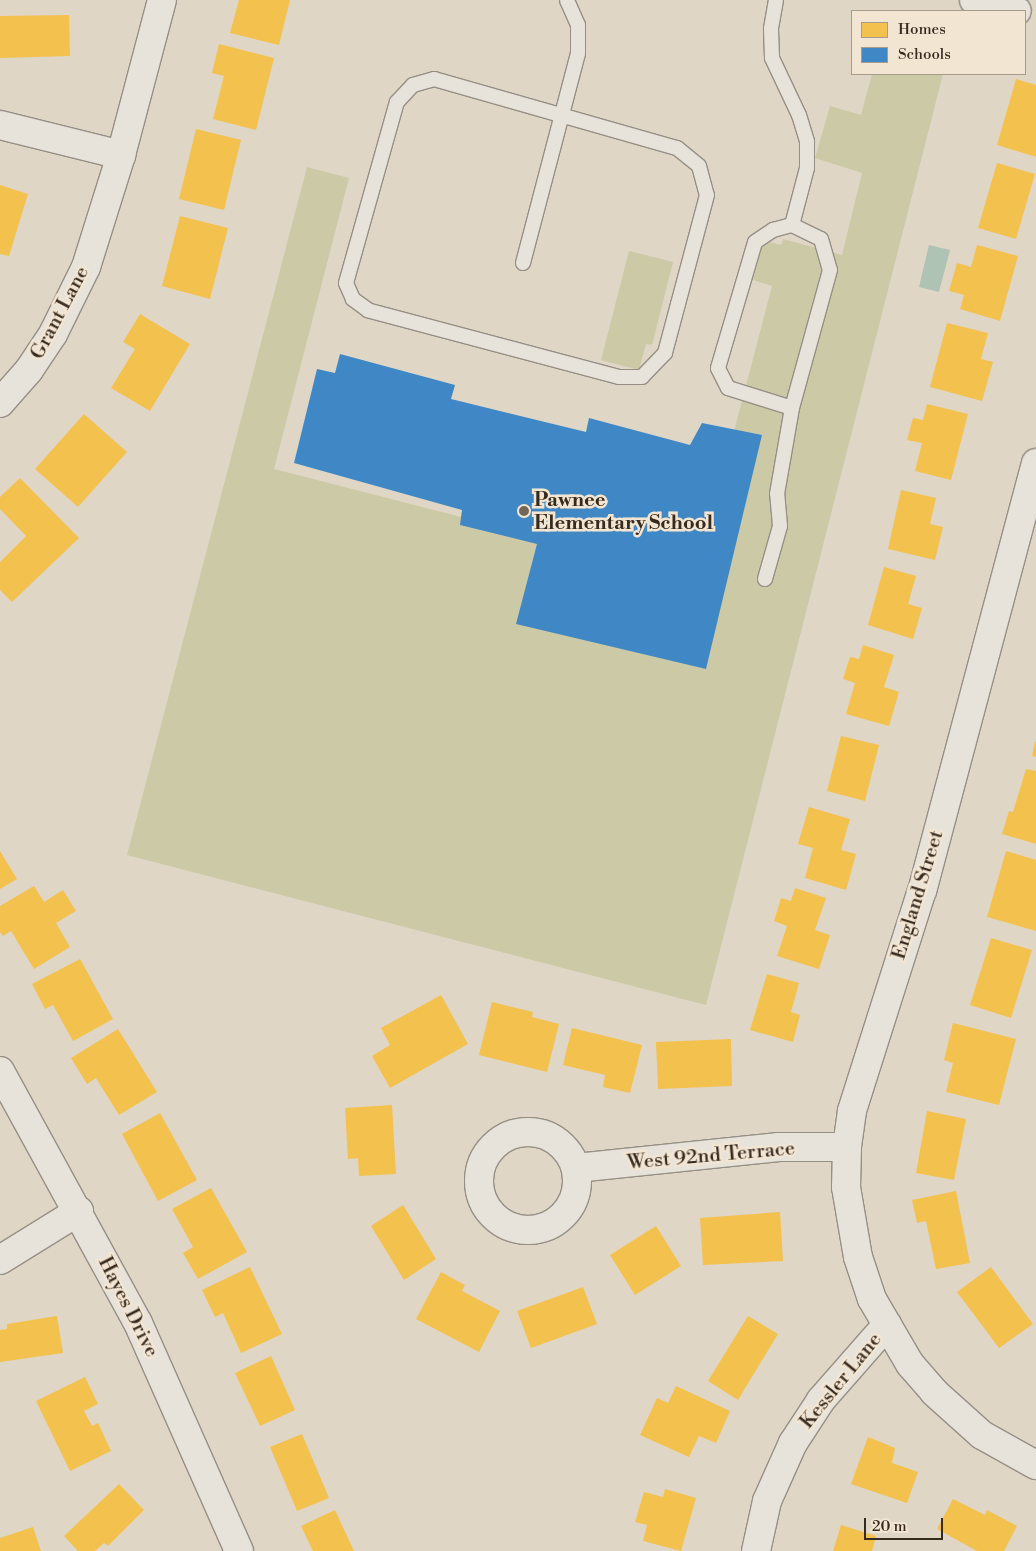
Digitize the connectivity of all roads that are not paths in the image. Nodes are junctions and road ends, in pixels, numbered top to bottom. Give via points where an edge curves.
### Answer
1 (162, 0) edge
2 (567, 0) edge
3 (776, 0) edge
4 (974, 0) edge
5 (1013, 10) edge
6 (562, 114) junction
7 (0, 125) edge
8 (120, 155) junction
9 (792, 225) junction
10 (523, 263) dead end
11 (0, 403) edge
12 (792, 408) junction
13 (1036, 463) edge
14 (1031, 500) edge
15 (765, 579) dead end
16 (0, 1071) edge
17 (846, 1147) junction
18 (576, 1168) dead end
19 (79, 1211) junction
20 (0, 1260) edge
21 (887, 1324) junction
22 (1036, 1466) edge
23 (239, 1551) edge
24 (756, 1551) edge

1 - 8 street, Grant Lane
2 - 6 lane via 578,25 578,53
3 - 9 lane via 771,29 772,58 799,115 807,142 807,168
4 - 5 street
6 - 6 lane via 677,148 699,166 708,195 665,353 642,377 619,377 368,310 353,299 346,283 383,149 397,102 413,85 434,79
6 - 10 lane
7 - 8 street
8 - 11 street, Grant Lane via 86,268 70,302 29,370
9 - 12 lane via 821,239 830,270
9 - 12 lane via 773,230 755,242 718,368 728,388
12 - 15 lane via 785,465 777,494 780,526
13 - 14 street, England Street
14 - 17 street, England Street via 922,890 852,1111
16 - 19 street, Hayes Drive
17 - 18 street, West 92nd Terrace via 779,1147
17 - 21 street, England Street via 846,1187 858,1257 872,1299
19 - 20 street
19 - 23 street, Hayes Drive via 138,1323
21 - 22 street, England Street via 910,1364 957,1415 982,1436
21 - 24 street, Kessler Lane via 821,1400 793,1443 767,1501

